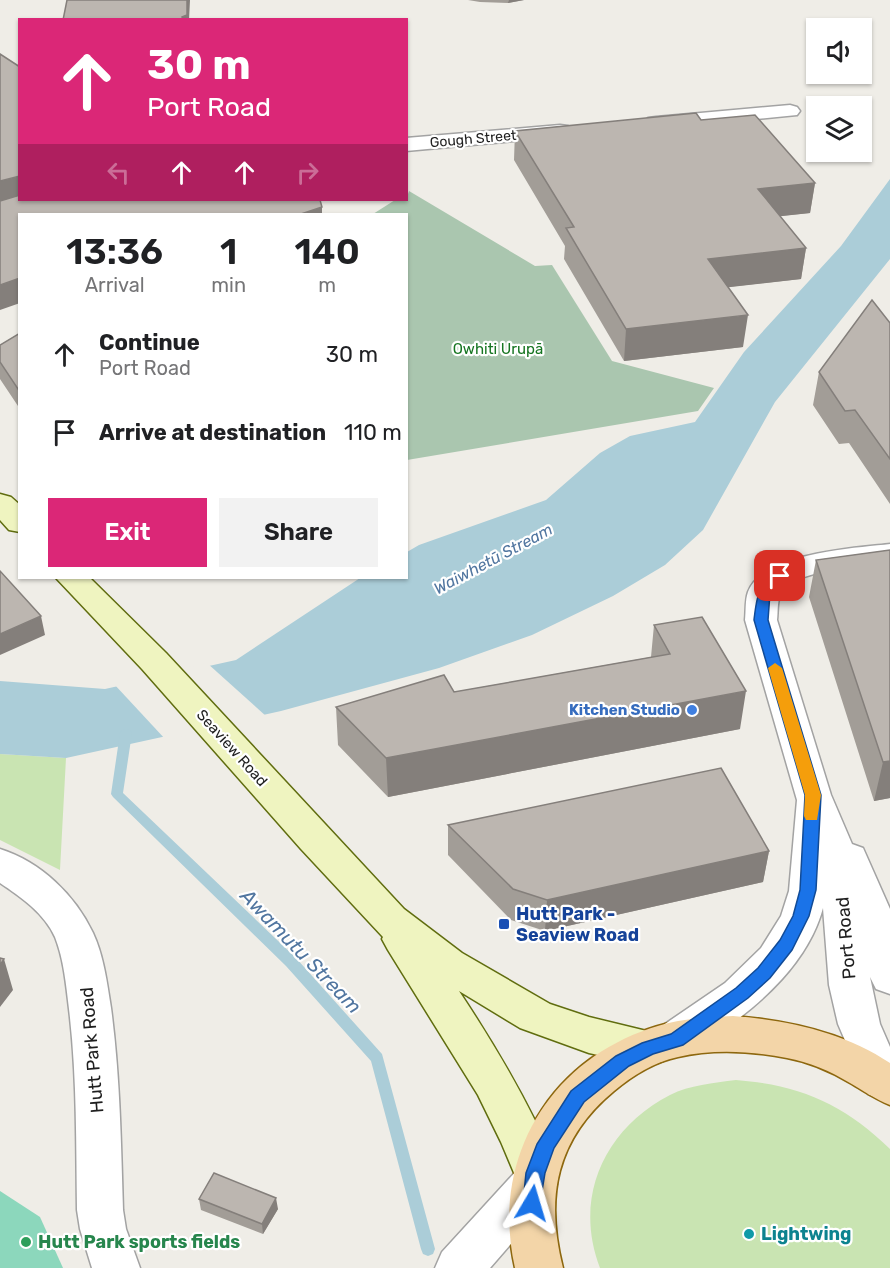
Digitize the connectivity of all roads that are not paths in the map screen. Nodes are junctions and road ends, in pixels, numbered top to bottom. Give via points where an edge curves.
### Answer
1 (790, 111) dead end
2 (639, 124) edge
3 (581, 129) edge
4 (408, 145) edge
5 (0, 503) edge
6 (18, 521) edge
7 (890, 554) edge
8 (73, 579) edge
9 (813, 795) junction
10 (0, 864) edge
11 (390, 920) junction
12 (890, 977) edge
13 (663, 1044) junction
14 (886, 1083) edge
15 (535, 1179) junction
16 (116, 1268) edge
17 (459, 1268) edge
18 (539, 1268) edge

1 - 2 street
3 - 4 street, Gough Street
5 - 6 main road
7 - 9 street, Port Road via 819,562 780,576 764,592 761,620
8 - 11 main road, Seaview Road via 154,661
9 - 12 street, Port Road via 855,867
9 - 13 street, Port Road via 808,890 801,916 786,945 742,993
9 - 14 street, Port Road via 838,862 854,1004
10 - 16 street, Hutt Park Road via 38,889 60,911 80,952 93,1032 101,1219
11 - 13 main road, Seaview Road via 448,965 535,1016 589,1035
11 - 15 main road, Seaview Road via 504,1102 524,1140
13 - 14 main road via 713,1035 781,1039 847,1060
13 - 15 main road via 622,1061 578,1096 546,1144
15 - 17 street
15 - 18 main road via 533,1234

